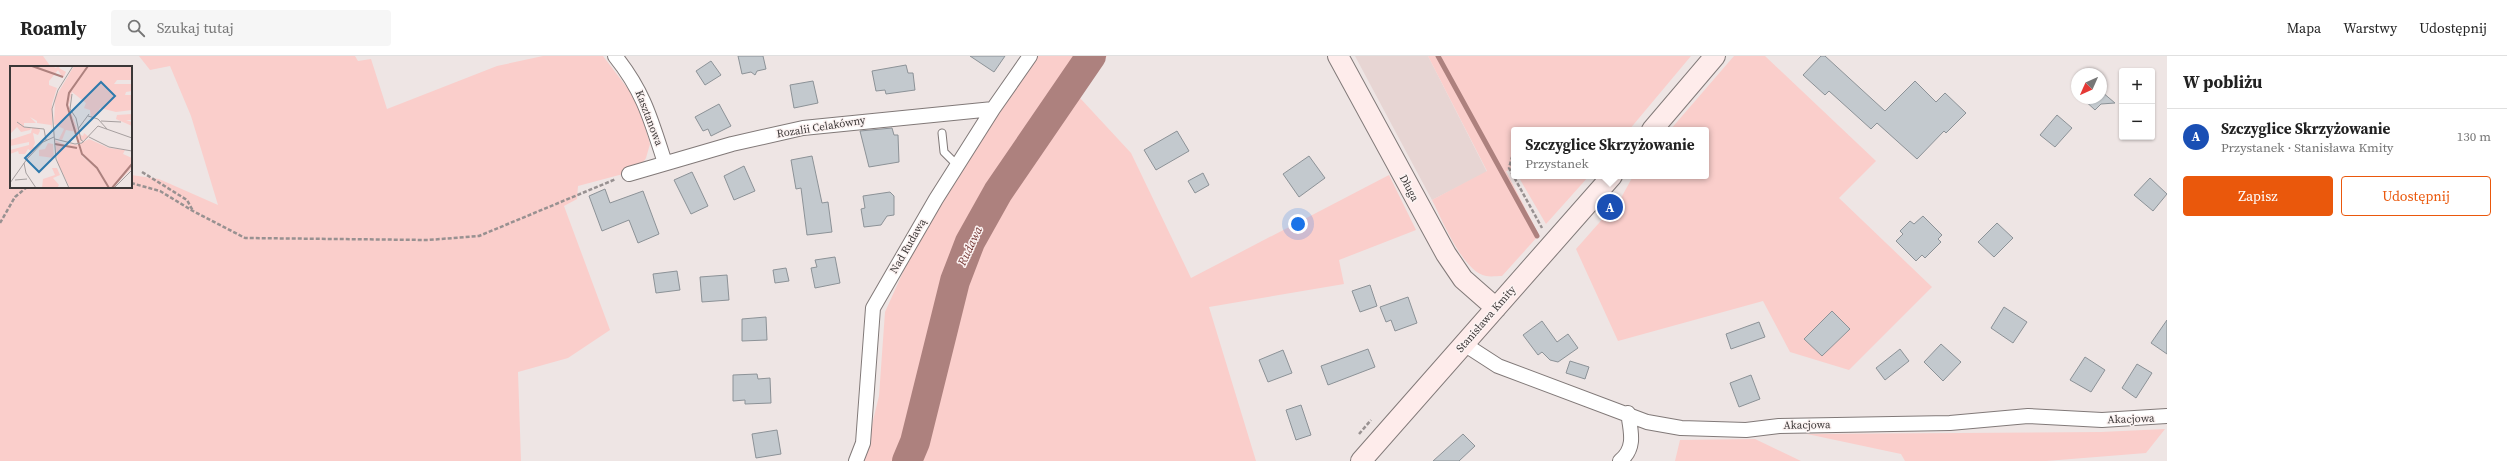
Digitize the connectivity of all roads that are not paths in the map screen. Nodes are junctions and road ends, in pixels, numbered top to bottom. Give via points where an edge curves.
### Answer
1 (614, 56) edge
2 (1030, 56) edge
3 (1338, 56) edge
4 (1715, 56) edge
5 (993, 108) junction
6 (1655, 127) edge
7 (942, 133) dead end
8 (665, 162) junction
9 (957, 166) junction
10 (629, 174) road end
11 (1609, 179) edge
12 (1496, 308) junction
13 (1464, 344) junction
14 (1628, 414) junction
15 (2167, 416) edge
16 (856, 461) edge
17 (1361, 461) edge
18 (1620, 461) edge

1 - 8 street, Kasztanowa via 633,78 645,102
2 - 5 street, Nad Rudawą
3 - 12 main road, Długa via 1446,254 1463,279
4 - 6 main road
5 - 8 street, Rozalii Celakówny via 803,128
5 - 9 street, Nad Rudawą
7 - 9 lane via 944,152
8 - 10 street, Rozalii Celakówny
9 - 16 street, Nad Rudawą via 872,308 863,442
11 - 12 main road, Stanisława Kmity
12 - 13 main road, Stanisława Kmity
13 - 14 street, Akacjowa via 1498,366
13 - 17 main road, Stanisława Kmity
14 - 15 street, Akacjowa via 1647,422 1724,430 1779,426 1950,423 2028,416 2102,420
14 - 18 street via 1631,448

